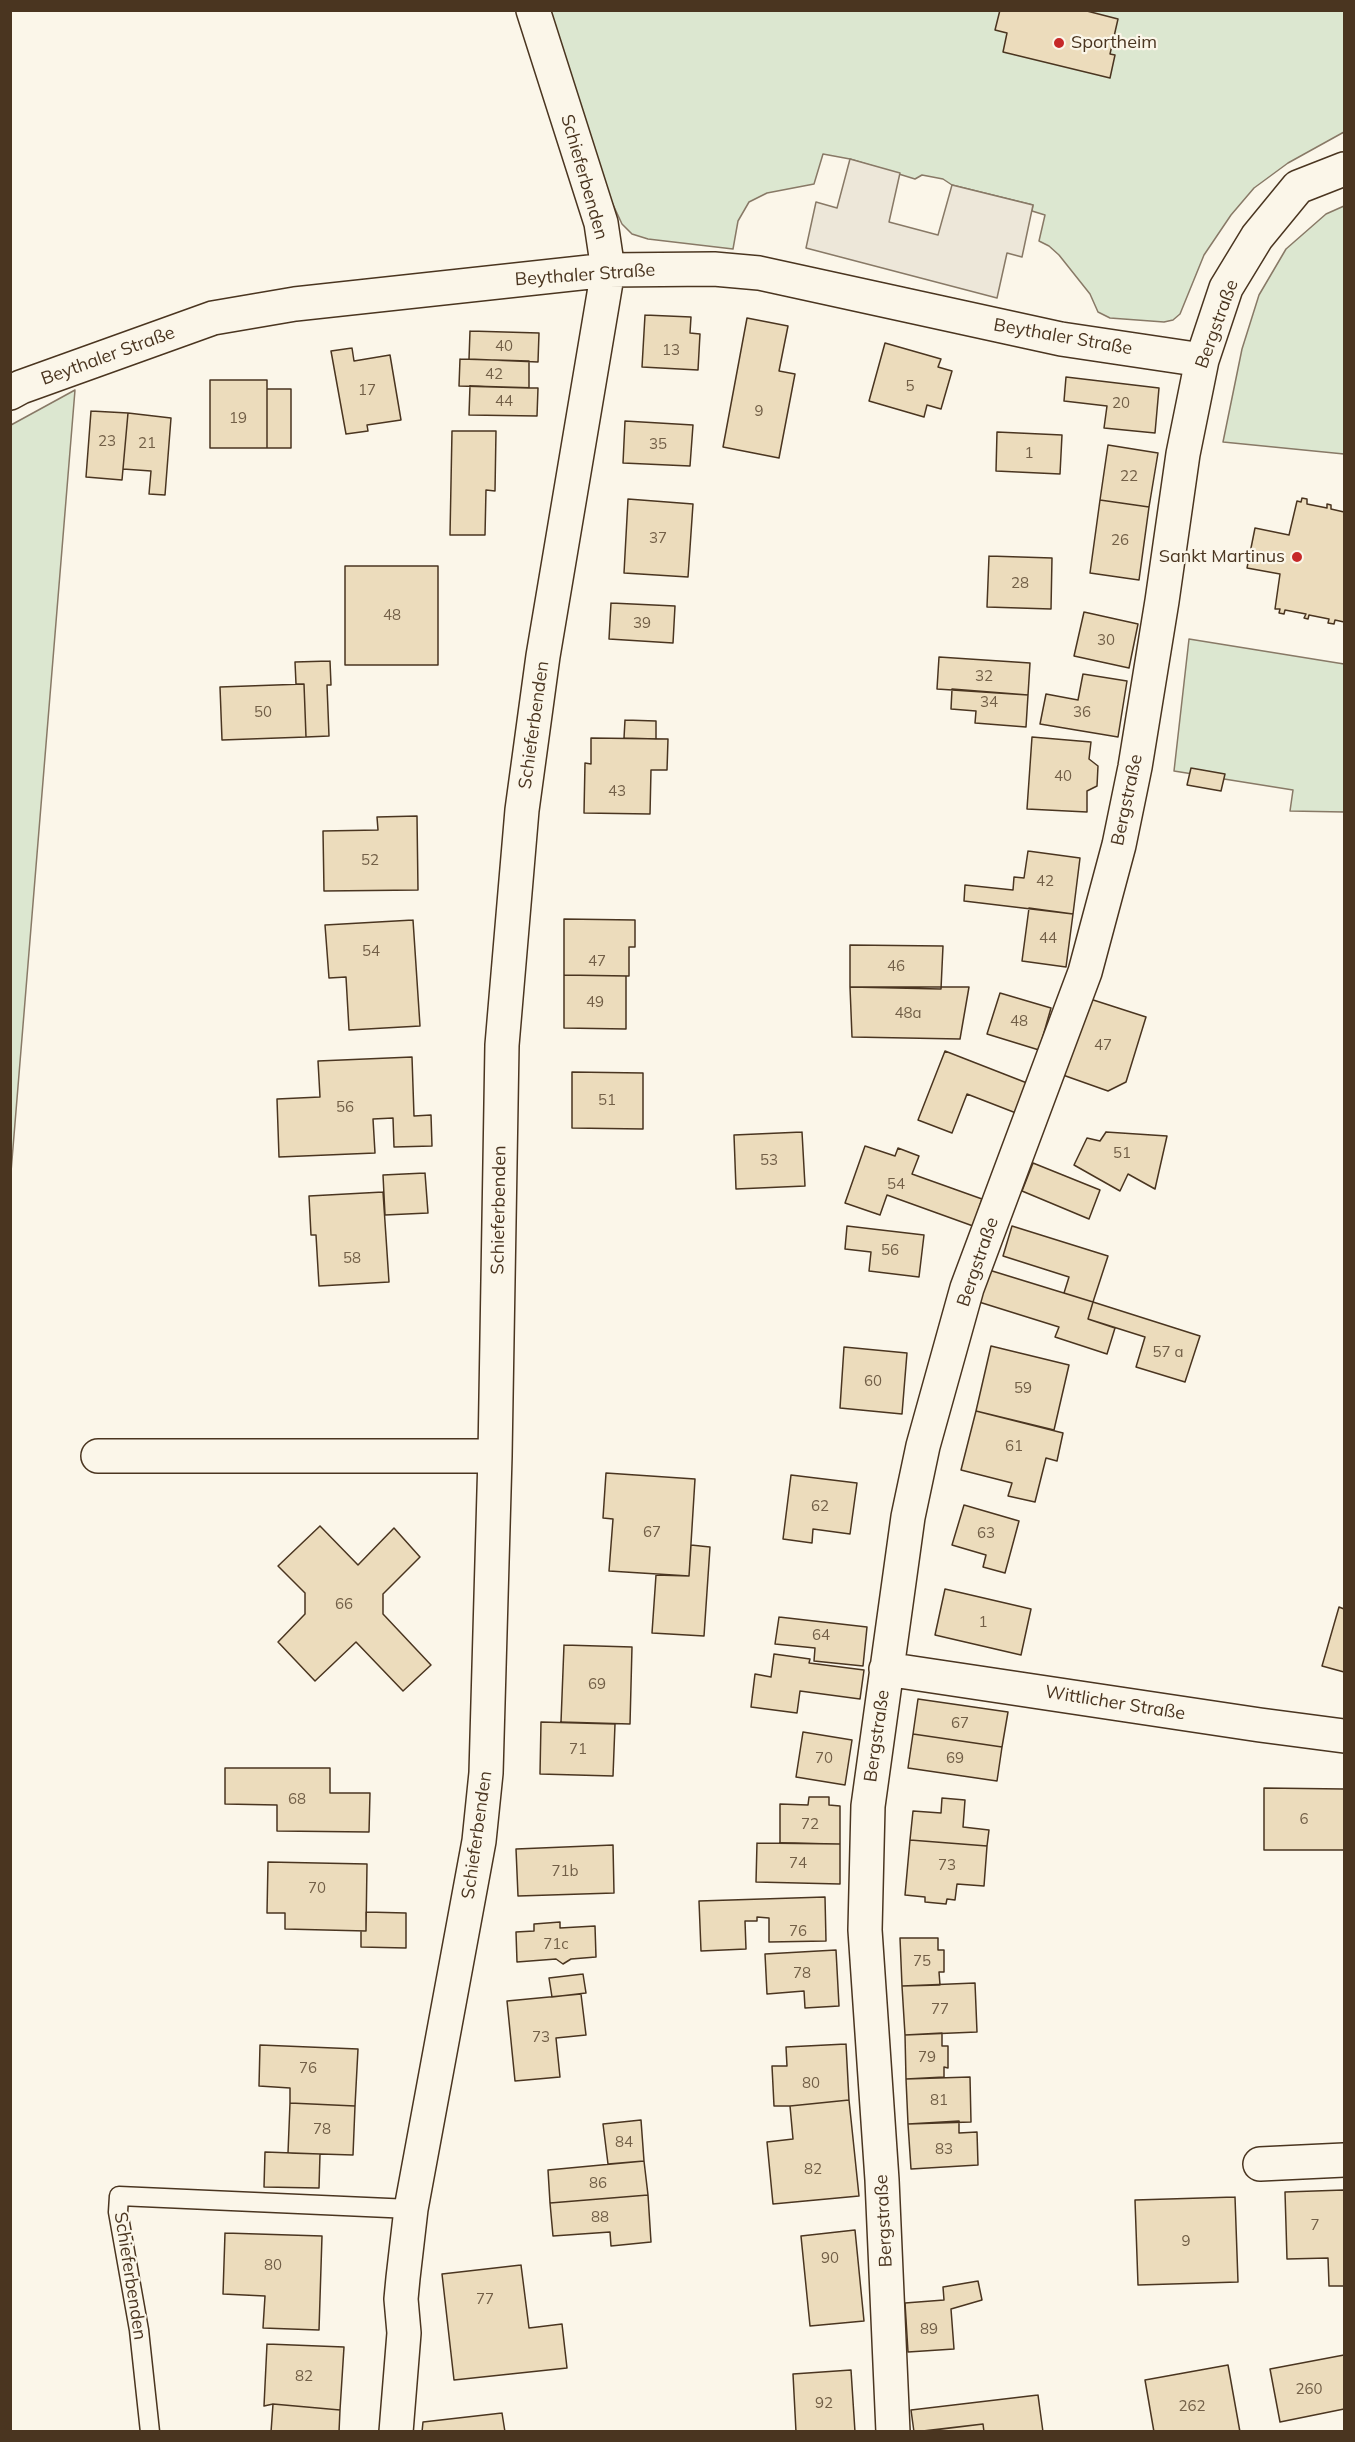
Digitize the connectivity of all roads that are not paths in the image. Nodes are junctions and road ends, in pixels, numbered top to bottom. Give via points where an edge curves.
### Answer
1 (532, 10) edge
2 (1344, 169) edge
3 (608, 270) junction
4 (1202, 360) junction
5 (10, 393) edge
6 (98, 1456) dead end
7 (495, 1456) junction
8 (886, 1669) junction
9 (1344, 1736) edge
10 (1344, 2160) edge
11 (1260, 2164) dead end
12 (411, 2209) junction
13 (150, 2432) edge
14 (396, 2432) edge
15 (893, 2432) edge

1 - 3 street, Schieferbenden via 601,223
2 - 4 street, Bergstraße via 1298,186 1257,237 1226,288
3 - 4 street, Beythaler Straße via 714,269 759,273 1061,339
3 - 5 street, Beythaler Straße via 295,304 213,318
3 - 7 street, Schieferbenden via 543,656 522,810 502,1045
4 - 8 street, Bergstraße via 1119,845 1085,972 968,1288 939,1388 908,1517
6 - 7 street
7 - 12 street, Schieferbenden via 488,1728 479,1841
8 - 9 street, Wittlicher Straße
8 - 15 street, Bergstraße via 868,1806 866,1930
10 - 11 street
12 - 13 lane, Schieferbenden via 119,2196 118,2212 139,2330
12 - 14 street, Schieferbenden via 402,2278 404,2333

